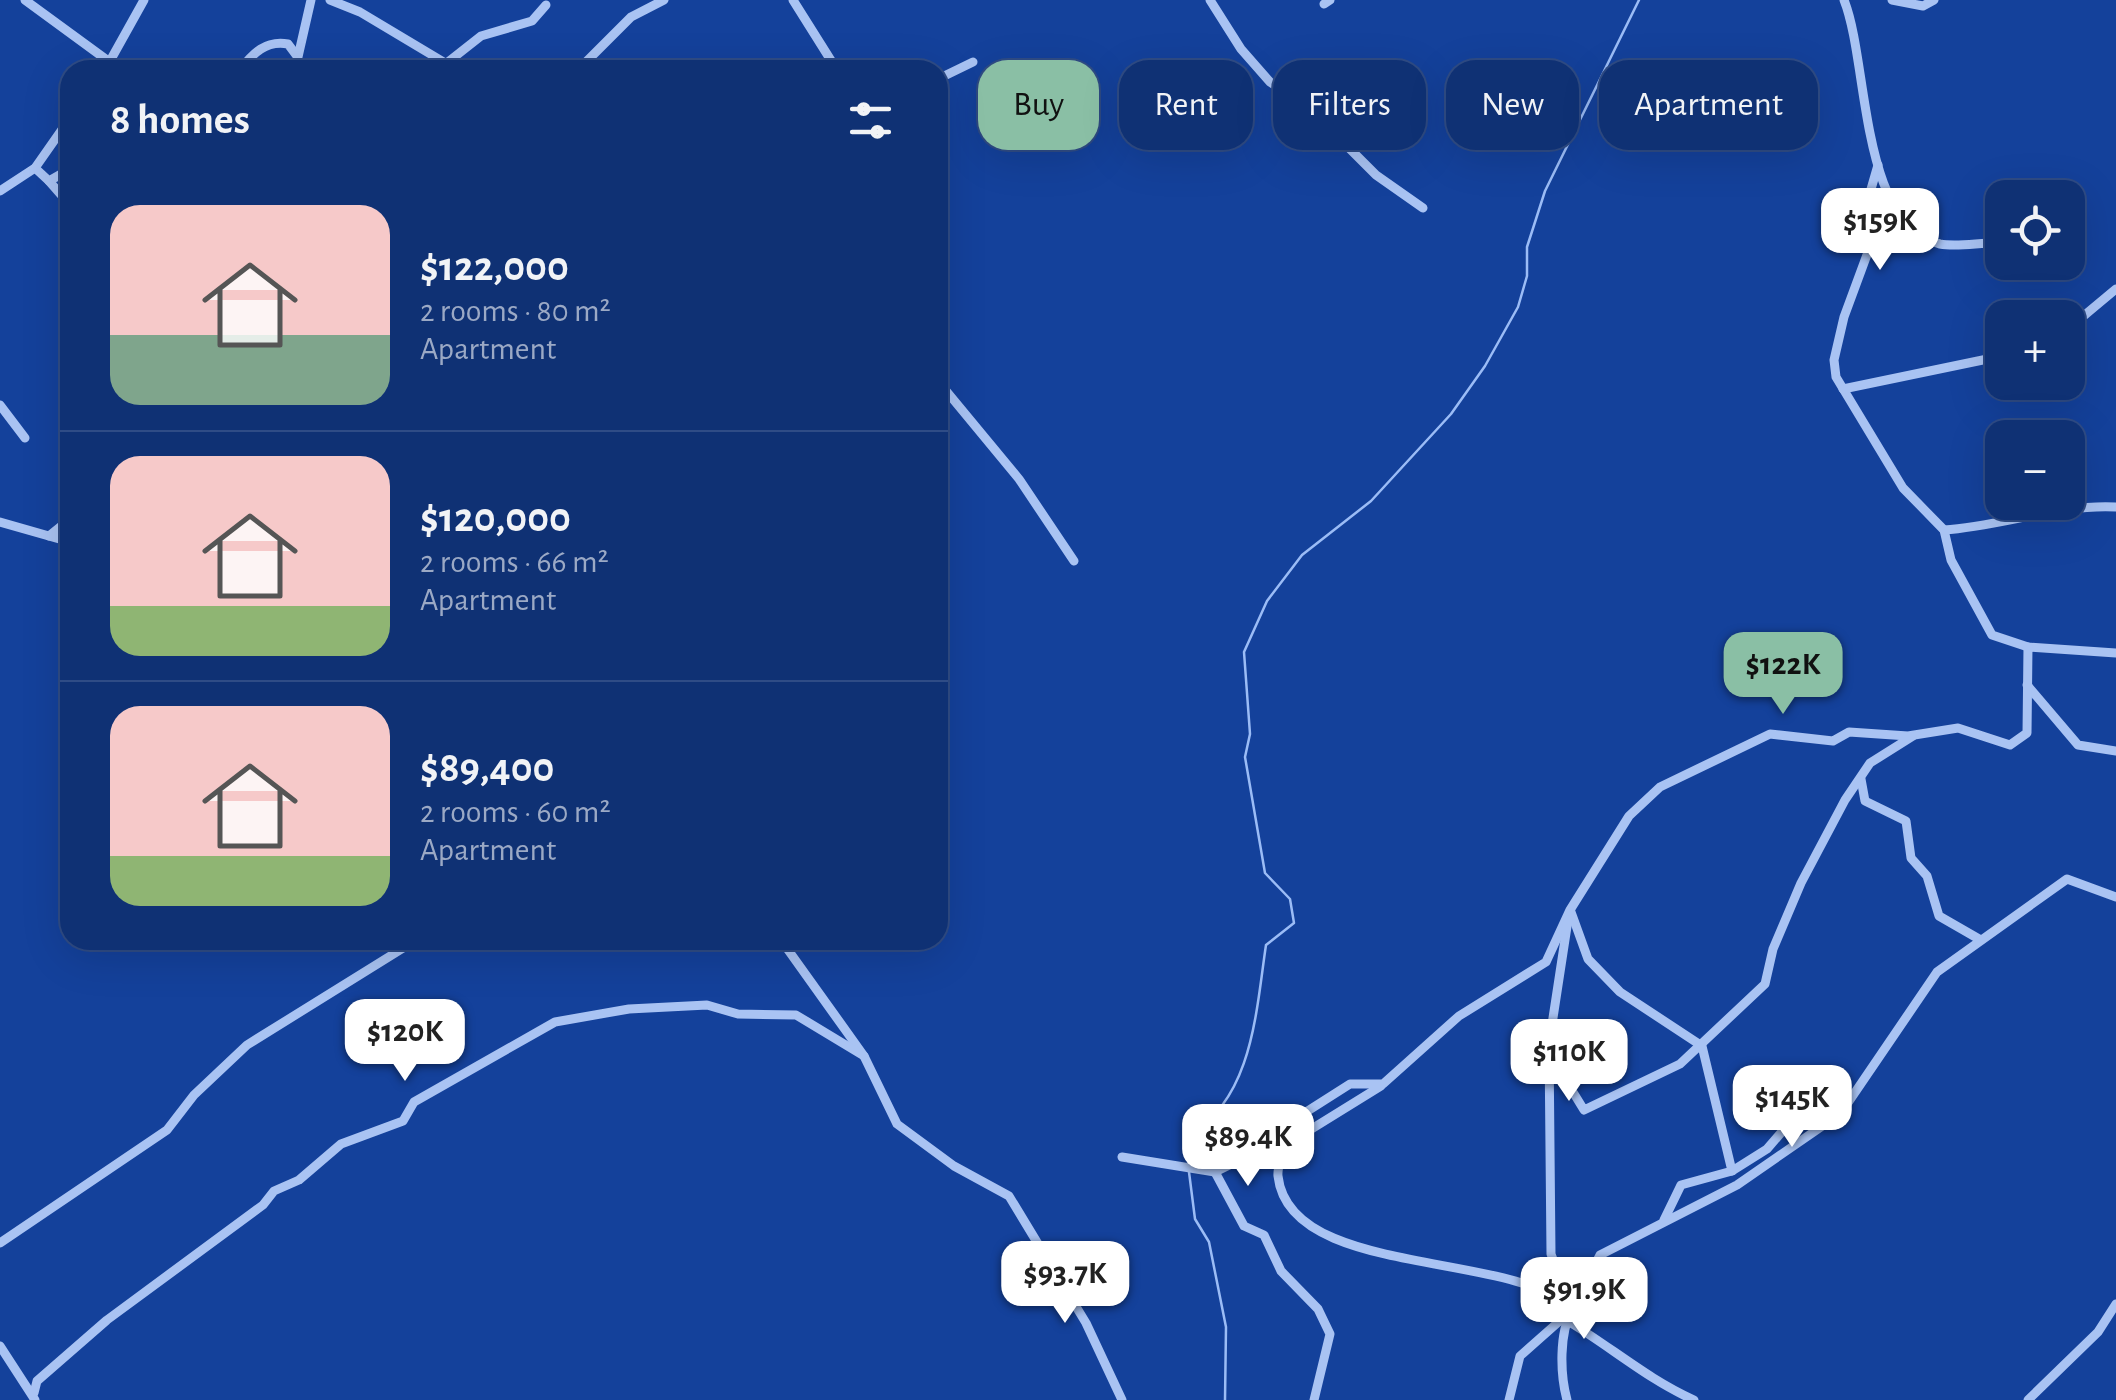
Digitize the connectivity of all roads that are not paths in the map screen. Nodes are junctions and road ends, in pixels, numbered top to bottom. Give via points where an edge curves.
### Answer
1 (26, 0) edge
2 (144, 0) edge
3 (311, 0) edge
4 (330, 0) edge
5 (664, 0) edge
6 (793, 0) edge
7 (1210, 0) edge
8 (1844, 0) edge
9 (1892, 0) edge
10 (1934, 0) edge
11 (546, 5) dead end
12 (297, 56) junction
13 (101, 60) edge
14 (111, 60) edge
15 (250, 60) edge
16 (296, 60) edge
17 (444, 60) edge
18 (451, 60) edge
19 (588, 60) edge
20 (831, 60) edge
21 (973, 62) dead end
22 (948, 75) edge
23 (60, 132) edge
24 (1878, 165) junction
25 (35, 168) junction
26 (60, 174) edge
27 (48, 181) junction
28 (0, 191) edge
29 (60, 194) edge
30 (1423, 208) dead end
31 (1985, 243) edge
32 (2116, 289) edge
33 (2085, 315) edge
34 (1985, 360) edge
35 (1843, 389) junction
36 (948, 396) edge
37 (0, 405) edge
38 (25, 438) dead end
39 (2116, 507) edge
40 (0, 522) edge
41 (60, 527) edge
42 (1944, 530) junction
43 (48, 536) junction
44 (60, 539) edge
45 (1074, 561) dead end
46 (2028, 647) junction
47 (2116, 654) edge
48 (2027, 685) junction
49 (1916, 735) junction
50 (2116, 751) edge
51 (1861, 776) junction
52 (2116, 898) edge
53 (1570, 910) junction
54 (1979, 939) junction
55 (400, 950) edge
56 (788, 950) edge
57 (1702, 1046) junction
58 (1549, 1054) junction
59 (864, 1056) junction
60 (1383, 1084) junction
61 (1842, 1110) junction
62 (1122, 1157) dead end
63 (1732, 1170) junction
64 (1215, 1172) junction
65 (1662, 1223) junction
66 (0, 1243) edge
67 (2116, 1304) edge
68 (1572, 1310) junction
69 (1566, 1320) junction
70 (0, 1346) edge
71 (35, 1396) edge
72 (1122, 1400) edge
73 (1314, 1400) edge
74 (1509, 1400) edge
75 (1567, 1400) edge
76 (1694, 1400) edge
77 (2028, 1400) edge

1 - 13 street
2 - 14 street
3 - 12 street
4 - 17 street
5 - 19 street via 631,17
6 - 20 street
7 - 30 street via 1270,82
8 - 24 street
9 - 10 street via 1923,6
11 - 18 street via 532,21 481,36
12 - 15 street via 278,42
12 - 16 street
21 - 22 street
23 - 25 street
24 - 31 street via 1908,228 1940,244
24 - 35 street via 1867,203 1868,252 1834,360
25 - 27 street
25 - 28 street
26 - 27 street
27 - 29 street
32 - 33 street
34 - 35 street
35 - 42 street via 1903,488
36 - 45 street via 1019,479
37 - 38 street
39 - 42 street via 2080,505 2054,515
40 - 43 street
41 - 43 street
42 - 46 street via 1951,560 1992,635
43 - 44 street
46 - 47 street
46 - 48 street
48 - 49 street via 2027,732 2010,745 1958,728
48 - 50 street via 2078,745
49 - 51 street via 1870,762
49 - 53 street via 1848,732 1833,741 1770,734 1712,760 1660,787 1628,816
51 - 54 street via 1865,801 1906,821 1911,858 1927,876 1938,916
51 - 57 street via 1801,883 1765,984
52 - 54 street via 2068,880
53 - 57 street via 1588,959 1620,992
53 - 58 street
53 - 60 street via 1546,962 1459,1016
54 - 61 street via 1938,972
55 - 66 street via 247,1045 167,1130
56 - 59 street
57 - 58 street via 1680,1064 1584,1110
57 - 63 street
58 - 68 street via 1551,1254
59 - 71 street via 796,1015 738,1014 707,1005 556,1022 427,1093 402,1121 341,1144 299,1180 279,1188 107,1320 37,1380
59 - 72 street via 897,1124 1009,1196 1086,1323
60 - 64 street via 1350,1084 1256,1152
60 - 68 street via 1284,1146 1277,1175 1291,1210 1327,1237 1528,1283
61 - 63 street via 1786,1127 1767,1149
61 - 65 street via 1738,1185
62 - 64 street
63 - 65 street via 1681,1185
64 - 73 street via 1244,1226 1264,1235 1281,1271 1318,1310 1330,1334
65 - 68 street via 1600,1255
67 - 77 street via 2098,1332
68 - 69 street
68 - 74 street via 1520,1356
69 - 75 street
69 - 76 street via 1620,1352 1652,1382
70 - 71 street

